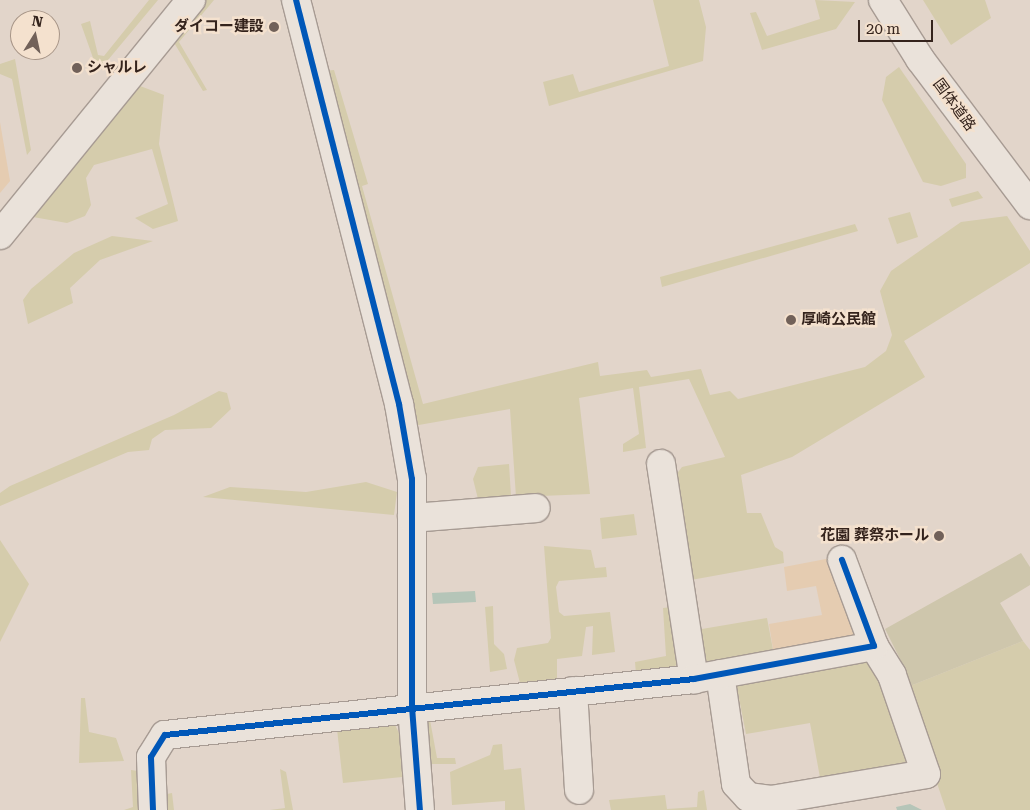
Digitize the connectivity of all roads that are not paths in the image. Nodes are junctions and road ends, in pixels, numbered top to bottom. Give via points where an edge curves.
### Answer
1 (192, 0) edge
2 (296, 0) edge
3 (883, 0) edge
4 (1030, 205) edge
5 (0, 236) edge
6 (661, 464) dead end
7 (536, 508) dead end
8 (412, 518) junction
9 (842, 560) dead end
10 (874, 646) junction
11 (720, 674) junction
12 (694, 679) junction
13 (573, 691) junction
14 (412, 707) junction
15 (579, 790) dead end
16 (153, 810) edge
17 (420, 810) edge

1 - 5 street
2 - 8 street via 399,404 412,479
3 - 4 street, 国体道路 via 920,58
6 - 12 street
7 - 8 street
8 - 14 street
9 - 10 street
10 - 11 street
10 - 11 street via 892,676 926,774 771,800 748,797 736,784
11 - 12 street
12 - 13 street
13 - 14 street
13 - 15 street
14 - 16 street via 165,735 151,757
14 - 17 street

